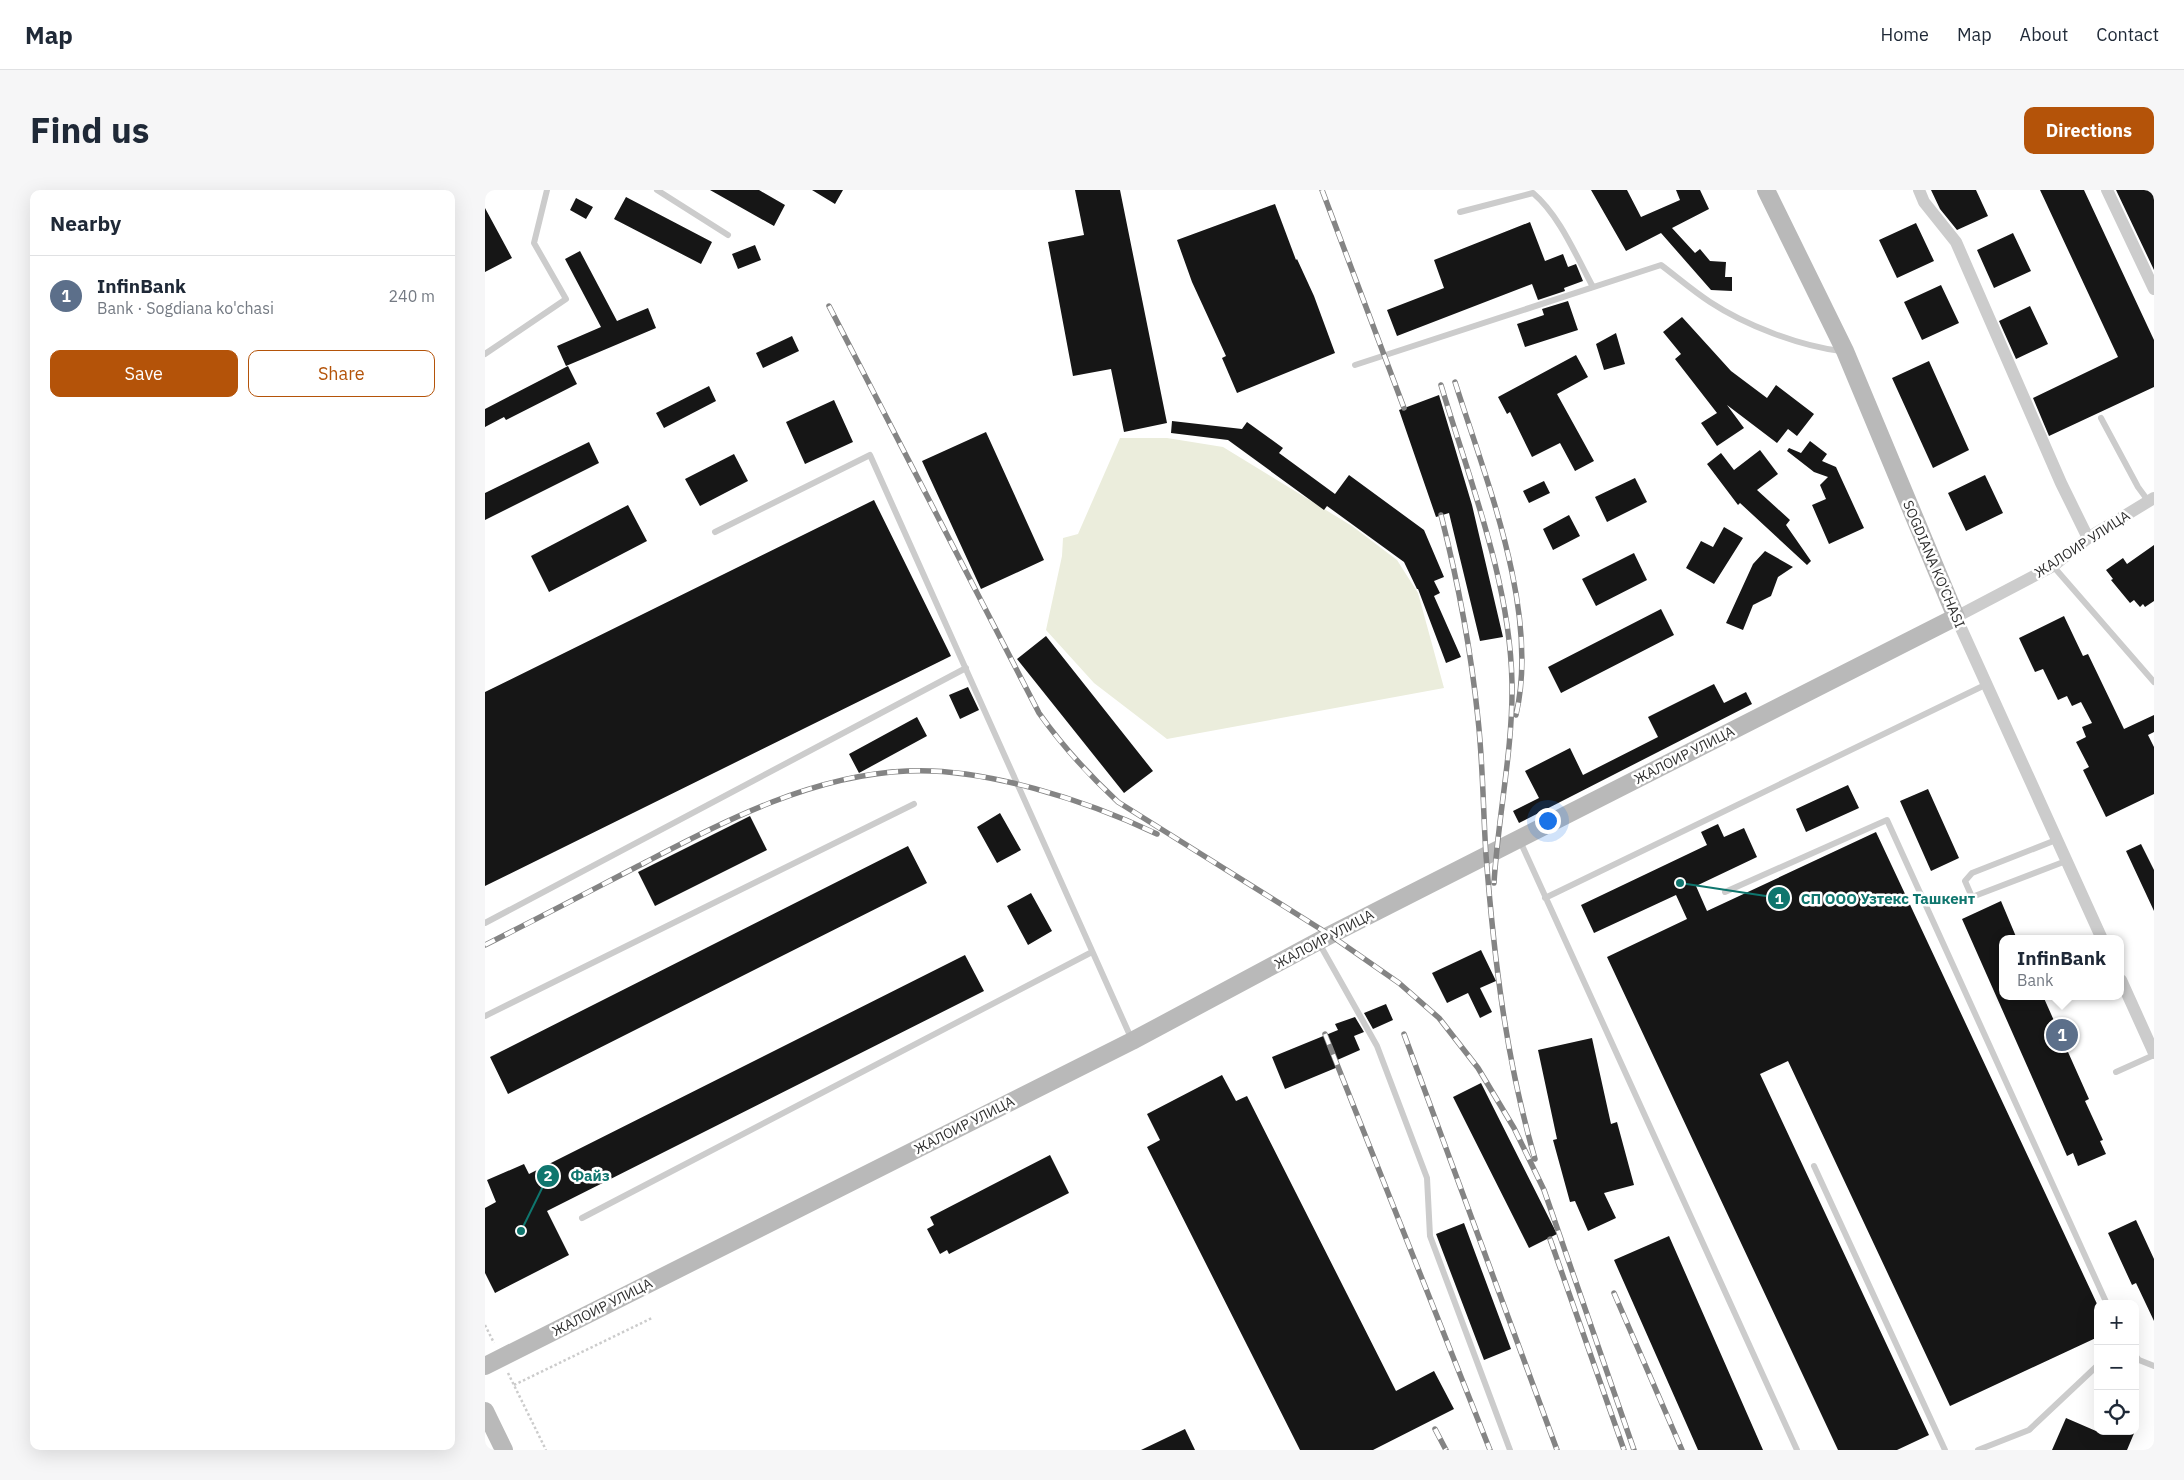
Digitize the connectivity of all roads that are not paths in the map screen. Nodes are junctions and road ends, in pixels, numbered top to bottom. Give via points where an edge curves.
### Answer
1 (547, 190) edge
2 (657, 190) edge
3 (1766, 190) edge
4 (1919, 190) edge
5 (2107, 190) edge
6 (1460, 212) dead end
7 (729, 235) dead end
8 (1593, 287) junction
9 (2154, 289) edge
10 (1845, 351) junction
11 (485, 354) edge
12 (1355, 366) dead end
13 (2101, 418) dead end
14 (2153, 499) edge
15 (715, 532) dead end
16 (2088, 538) junction
17 (2053, 566) junction
18 (1956, 617) junction
19 (965, 668) junction
20 (2154, 682) edge
21 (1985, 685) junction
22 (914, 804) dead end
23 (1519, 839) junction
24 (2057, 840) junction
25 (2066, 861) junction
26 (1725, 892) dead end
27 (1545, 898) junction
28 (485, 922) edge
29 (2100, 935) edge
30 (1318, 942) junction
31 (1092, 952) junction
32 (2124, 987) edge
33 (485, 1016) edge
34 (1132, 1041) junction
35 (2154, 1054) edge
36 (2116, 1072) dead end
37 (1814, 1166) dead end
38 (582, 1218) dead end
39 (2105, 1300) edge
40 (2139, 1360) edge
41 (493, 1362) edge
42 (2154, 1366) edge
43 (2094, 1369) edge
44 (485, 1412) edge
45 (505, 1450) edge
46 (1510, 1450) edge
47 (1797, 1450) edge
48 (1945, 1450) edge
49 (1978, 1450) edge

1 - 11 lane via 534,243 566,299
2 - 7 lane
3 - 10 street, SOGDIANA KO'CHASI
4 - 16 street via 1924,202 1956,242
5 - 9 street
6 - 8 lane via 1533,193 1564,234
8 - 10 lane via 1661,265 1710,303 1771,332 1814,348
8 - 12 lane
10 - 18 street, SOGDIANA KO'CHASI
13 - 14 lane via 2138,487
14 - 16 street, ЖАЛОИР УЛИЦА
15 - 19 lane via 870,455
16 - 17 street, ЖАЛОИР УЛИЦА
17 - 18 street, ЖАЛОИР УЛИЦА
17 - 20 lane
18 - 21 street, SOGDIANA KO'CHASI
18 - 23 street, ЖАЛОИР УЛИЦА
19 - 28 lane
19 - 31 lane
21 - 24 street, SOGDIANA KO'CHASI
21 - 27 lane
22 - 33 lane
23 - 27 lane
23 - 30 street, ЖАЛОИР УЛИЦА
24 - 25 street, SOGDIANA KO'CHASI
24 - 25 lane via 1973,873 1965,881 1968,892 1972,897
25 - 29 street, SOGDIANA KO'CHASI
26 - 39 lane via 1887,820
27 - 47 lane
30 - 34 street, ЖАЛОИР УЛИЦА
30 - 46 lane via 1377,1046 1427,1178 1430,1236
31 - 34 lane
31 - 38 lane
32 - 35 street
34 - 41 street, ЖАЛОИР УЛИЦА
35 - 36 lane
37 - 48 lane
40 - 42 lane
43 - 49 lane via 2029,1430
44 - 45 street

